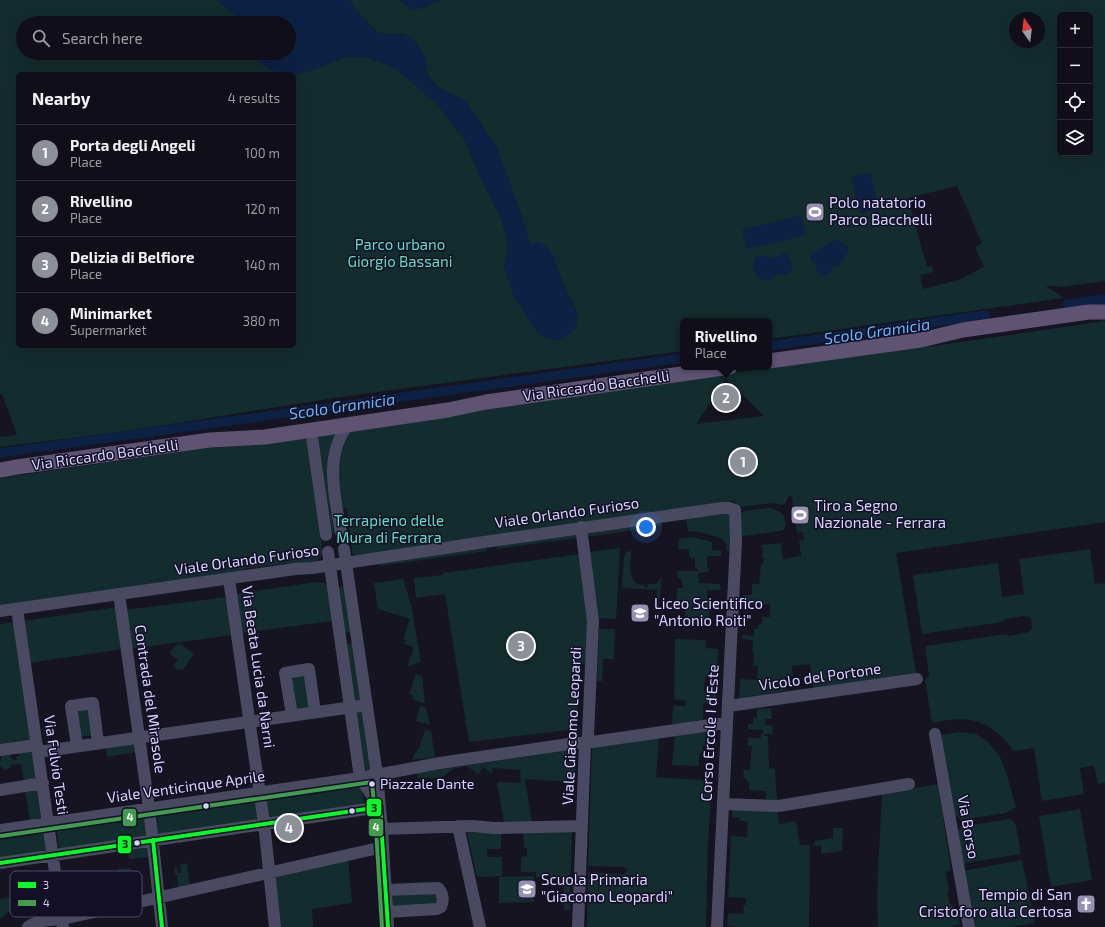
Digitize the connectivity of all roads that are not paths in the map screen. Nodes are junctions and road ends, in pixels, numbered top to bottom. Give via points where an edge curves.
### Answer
1 (1105, 312) edge
2 (1105, 316) edge
3 (1024, 325) junction
4 (772, 361) edge
5 (709, 370) edge
6 (342, 423) junction
7 (310, 426) junction
8 (0, 470) edge
9 (735, 510) joint
10 (581, 528) junction
11 (341, 532) dead end
12 (326, 535) dead end
13 (344, 549) dead end
14 (328, 552) dead end
15 (347, 563) junction
16 (330, 565) junction
17 (229, 579) junction
18 (119, 594) junction
19 (17, 609) junction
20 (0, 611) edge
21 (357, 638) junction
22 (341, 640) junction
23 (917, 679) dead end
24 (367, 705) junction
25 (728, 706) junction
26 (350, 707) junction
27 (315, 712) junction
28 (292, 715) junction
29 (249, 722) junction
30 (727, 724) junction
31 (935, 734) dead end
32 (139, 737) junction
33 (98, 743) junction
34 (585, 743) junction
35 (77, 746) junction
36 (38, 748) junction
37 (0, 750) edge
38 (377, 775) junction
39 (360, 778) junction
40 (43, 783) junction
41 (909, 784) dead end
42 (0, 790) edge
43 (260, 792) junction
44 (723, 804) junction
45 (380, 807) junction
46 (149, 808) junction
47 (48, 823) junction
48 (264, 824) junction
49 (458, 826) junction
50 (582, 826) junction
51 (382, 829) junction
52 (0, 830) edge
53 (153, 840) junction
54 (383, 847) junction
55 (53, 855) junction
56 (0, 863) edge
57 (55, 871) edge
58 (270, 873) junction
59 (386, 890) junction
60 (159, 897) junction
61 (142, 902) edge
62 (387, 912) junction
63 (85, 917) edge
64 (63, 923) edge
65 (28, 927) edge
66 (162, 927) edge
67 (275, 927) edge
68 (388, 927) edge
69 (480, 927) edge
70 (578, 927) edge
71 (717, 927) edge
72 (969, 927) edge

1 - 3 main road via 1089,312
2 - 3 main road
3 - 4 main road via 963,330 921,340
5 - 6 main road, Via Riccardo Bacchelli via 486,402 447,402
6 - 7 main road, Via Riccardo Bacchelli
6 - 11 street via 333,463
7 - 8 main road, Via Riccardo Bacchelli via 265,437 210,440
7 - 12 street
9 - 10 street, Viale Orlando Furioso via 722,508
9 - 25 street, Corso Ercole I d'Este via 736,541
10 - 15 street, Viale Orlando Furioso
10 - 34 street, Viale Giacomo Leopardi via 594,621 588,736
13 - 15 street
14 - 16 street
15 - 16 street, Viale Orlando Furioso
15 - 21 street
16 - 17 street, Viale Orlando Furioso
16 - 22 street
17 - 18 street, Viale Orlando Furioso
17 - 29 street, Via Beata Lucia da Narni
18 - 19 street, Viale Orlando Furioso
18 - 32 street, Contrada del Mirasole
19 - 20 street, Viale Orlando Furioso
19 - 36 street, Via Fulvio Testi
21 - 22 street
21 - 24 street
22 - 26 street
23 - 25 street, Vicolo del Portone
24 - 26 street
24 - 38 street
25 - 30 street, Corso Ercole I d'Este
26 - 27 street
26 - 39 street
27 - 28 street
27 - 28 street via 309,669 285,673
28 - 29 street
29 - 32 street
29 - 43 street, Via Beata Lucia da Narni
30 - 34 street, Viale Venticinque Aprile
30 - 44 street, Corso Ercole I d'Este
31 - 72 street, Via Borso
32 - 33 street
32 - 46 street, Contrada del Mirasole
33 - 35 street
33 - 35 street via 93,703 71,706
34 - 38 street, Viale Venticinque Aprile via 440,763
34 - 50 street, Viale Giacomo Leopardi
35 - 36 street
36 - 37 street
36 - 40 street, Via Fulvio Testi
38 - 39 street, Viale Venticinque Aprile
38 - 45 street
39 - 43 street, Viale Venticinque Aprile
39 - 45 street
40 - 42 street
40 - 47 street, Via Fulvio Testi
41 - 44 street via 778,806
43 - 46 street, Viale Venticinque Aprile
43 - 48 street, Via Beata Lucia da Narni
44 - 71 street, Corso Ercole I d'Este
45 - 48 street
45 - 51 street
46 - 47 street, Viale Venticinque Aprile
46 - 53 street, Contrada del Mirasole
47 - 52 street, Viale Venticinque Aprile
47 - 55 street, Via Fulvio Testi
48 - 53 street
48 - 58 street, Via Beata Lucia da Narni
49 - 50 street
49 - 51 street
49 - 69 street
50 - 70 street, Viale Giacomo Leopardi
51 - 54 street
53 - 55 street
53 - 60 street, Contrada del Mirasole
54 - 58 street
54 - 59 street
55 - 56 street
55 - 57 street, Via Fulvio Testi
58 - 60 street
58 - 67 street, Via Beata Lucia da Narni
59 - 62 street
59 - 62 street via 438,888 443,900 438,909
60 - 61 street
60 - 66 street, Contrada del Mirasole
62 - 68 street
63 - 64 street
64 - 65 street via 39,922

